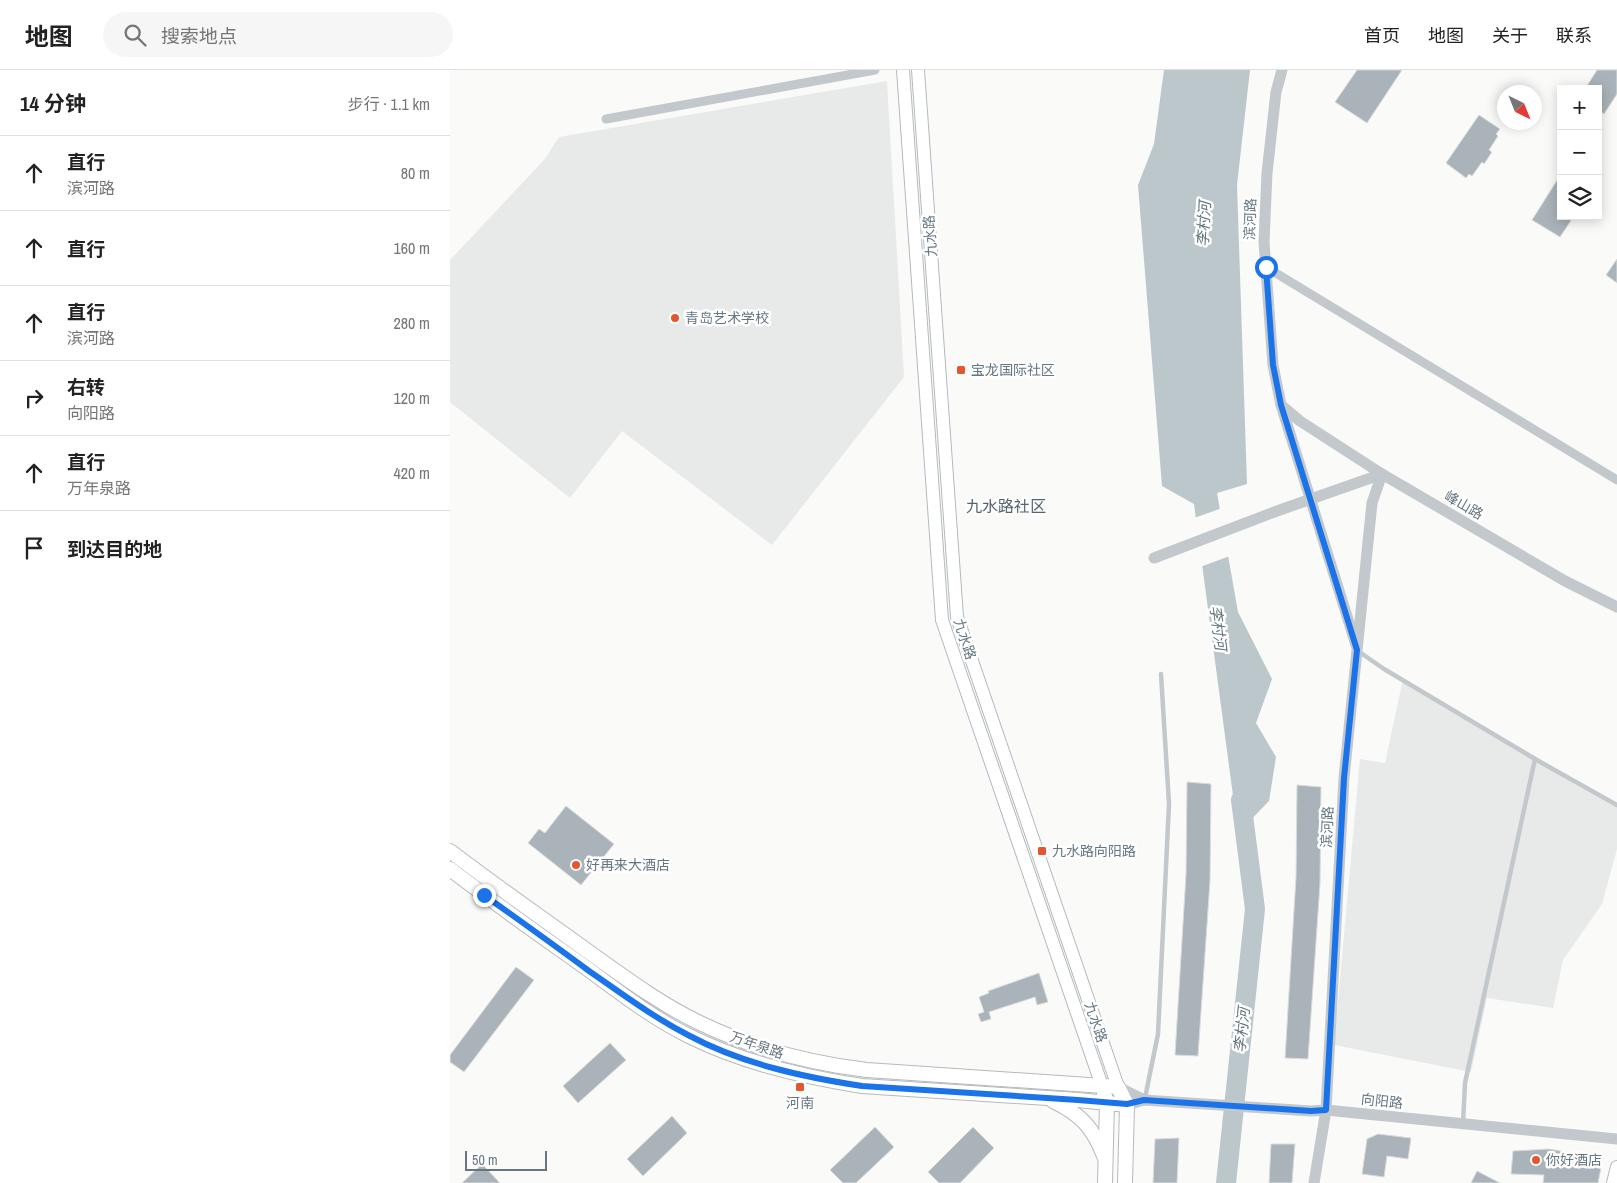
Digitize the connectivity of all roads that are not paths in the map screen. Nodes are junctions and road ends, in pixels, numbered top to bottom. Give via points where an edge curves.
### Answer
1 (875, 70) edge
2 (903, 70) edge
3 (918, 70) edge
4 (1282, 70) edge
5 (606, 118) dead end
6 (1266, 267) junction
7 (1281, 405) junction
8 (1382, 474) junction
9 (1617, 480) edge
10 (1310, 499) junction
11 (1154, 558) dead end
12 (1617, 607) edge
13 (1357, 650) junction
14 (1161, 674) dead end
15 (1535, 759) junction
16 (1617, 805) edge
17 (450, 851) edge
18 (450, 869) edge
19 (1102, 1086) junction
20 (1118, 1087) junction
21 (1047, 1098) junction
22 (1144, 1100) junction
23 (1107, 1102) junction
24 (1127, 1104) junction
25 (1326, 1110) junction
26 (1462, 1124) junction
27 (1617, 1139) edge
28 (1106, 1160) junction
29 (1617, 1167) edge
30 (1105, 1183) edge
31 (1125, 1183) edge
32 (1314, 1183) edge
33 (1614, 1183) edge

1 - 5 street
2 - 19 main road, 九水路 via 942,620
3 - 20 main road, 九水路 via 957,617
4 - 6 street, 滨河路 via 1276,92 1267,173
6 - 7 street, 滨河路 via 1273,365
6 - 9 street
7 - 8 street, 峰山路
7 - 10 street, 滨河路
8 - 10 street
8 - 12 street, 峰山路 via 1565,581
8 - 13 street, 滨河路 via 1372,503
10 - 11 street
10 - 13 street, 滨河路
13 - 15 lane
13 - 25 street, 滨河路 via 1344,778
14 - 22 lane via 1169,804 1158,1034
15 - 16 lane
15 - 26 lane via 1466,1083
17 - 19 main road, 万年泉路 via 661,1001 699,1023 733,1037 785,1055 837,1066
18 - 21 main road, 万年泉路 via 651,1014 688,1036 723,1050 780,1070 854,1085
19 - 20 main road, 万年泉路
19 - 23 main road, 九水路
20 - 22 street, 向阳路
20 - 24 main road, 九水路
21 - 23 main road, 万年泉路
21 - 28 main road via 1086,1122
22 - 24 street, 向阳路
22 - 25 street, 向阳路
23 - 24 main road, 万年泉路
23 - 28 main road, 九水路
24 - 31 main road, 九水路
25 - 26 street, 向阳路
25 - 32 street, 滨河路
26 - 27 street, 向阳路
28 - 30 main road, 九水路
29 - 33 main road

